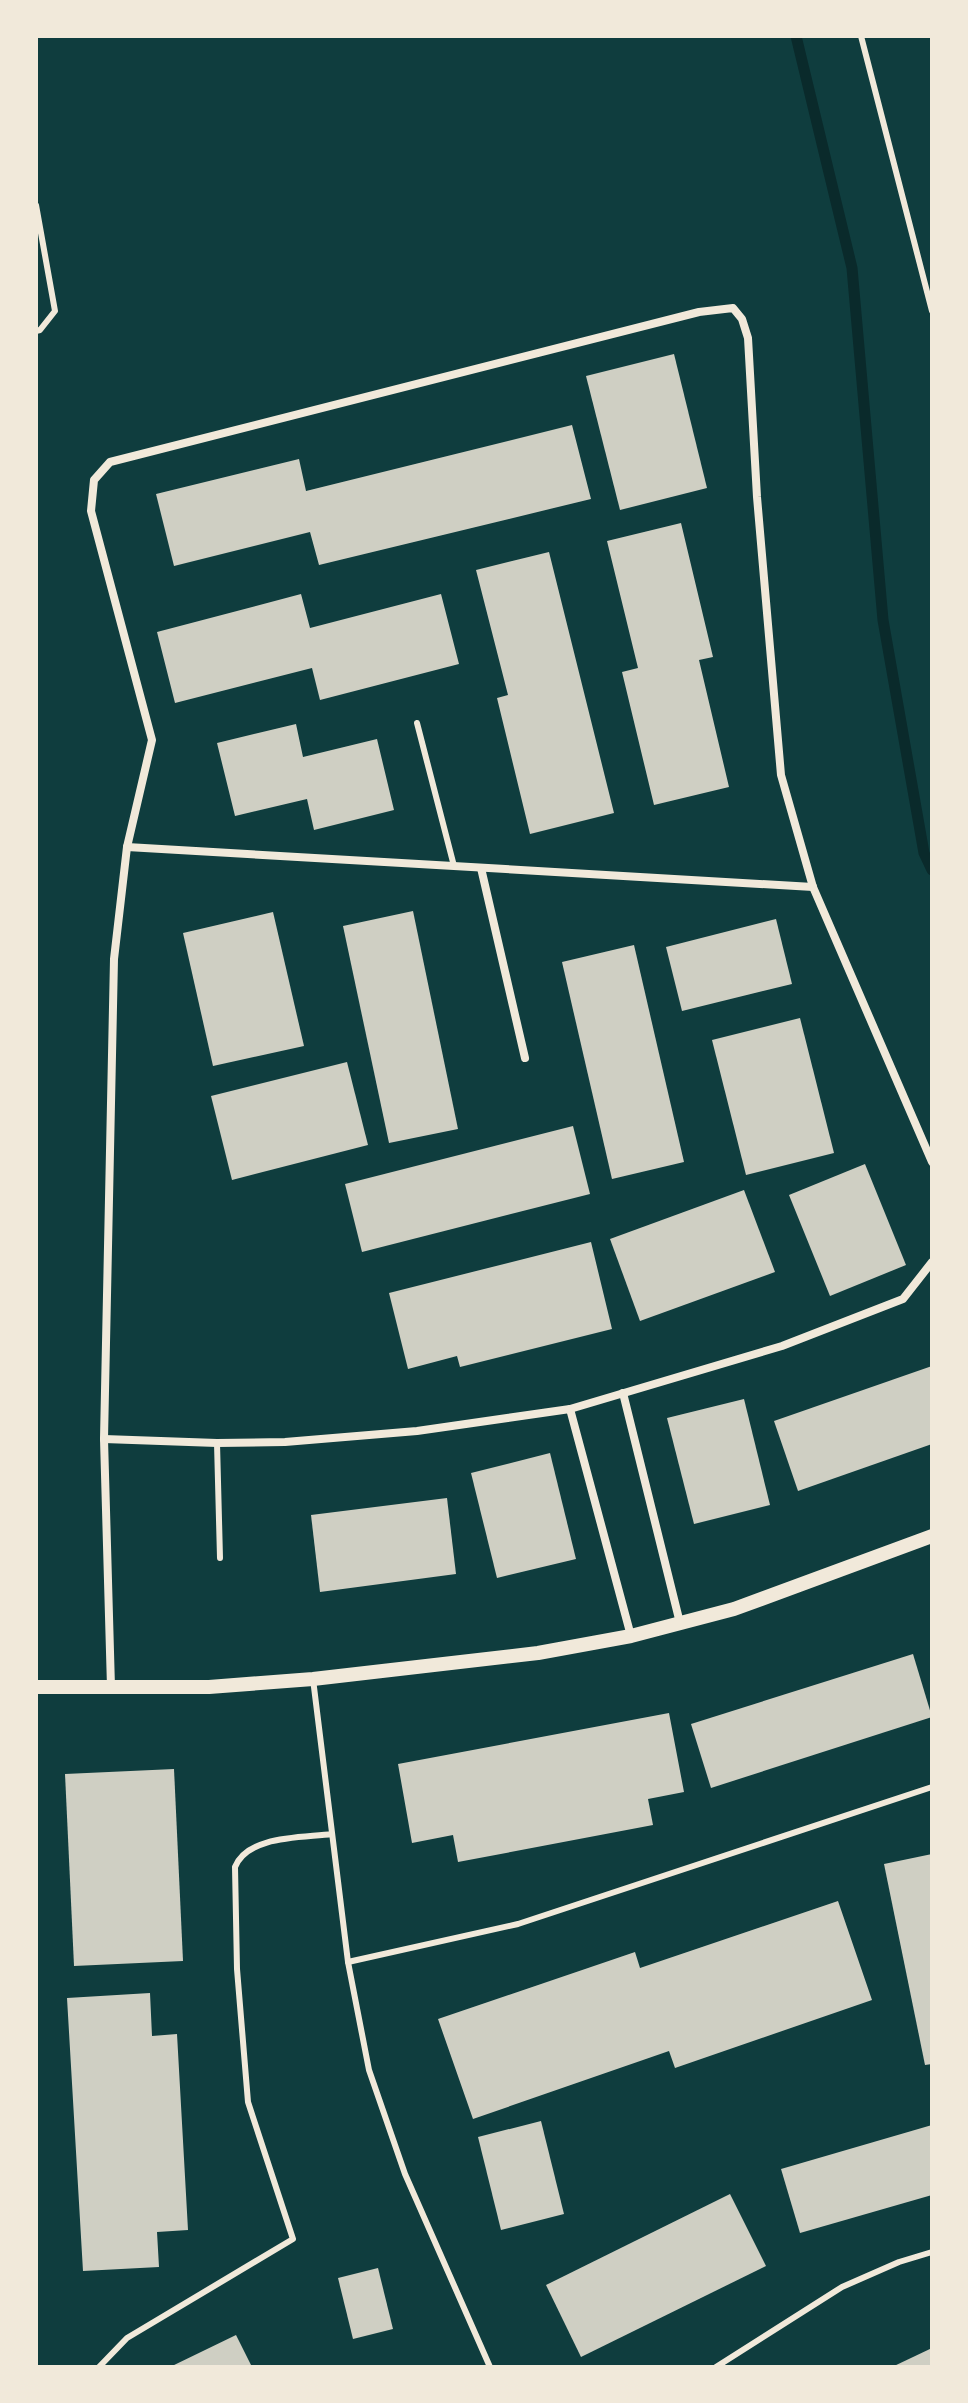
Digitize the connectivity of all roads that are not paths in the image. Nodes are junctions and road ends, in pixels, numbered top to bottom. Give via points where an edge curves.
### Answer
1 (861, 36) edge
2 (36, 205) edge
3 (932, 311) edge
4 (36, 331) edge
5 (417, 723) dead end
6 (127, 847) junction
7 (454, 866) junction
8 (481, 868) junction
9 (813, 887) junction
10 (525, 1058) dead end
11 (932, 1162) edge
12 (932, 1262) edge
13 (623, 1393) junction
14 (570, 1409) junction
15 (104, 1439) junction
16 (217, 1443) junction
17 (932, 1536) edge
18 (220, 1558) dead end
19 (680, 1623) junction
20 (631, 1636) junction
21 (313, 1679) junction
22 (36, 1687) edge
23 (111, 1687) junction
24 (932, 1787) edge
25 (332, 1834) junction
26 (348, 1962) junction
27 (932, 2252) edge
28 (99, 2367) edge
29 (490, 2367) edge
30 (716, 2367) edge

1 - 3 lane
2 - 4 lane via 55,311
5 - 7 lane
6 - 7 street
6 - 9 street via 152,740 91,511 94,480 110,462 699,312 733,308 748,338 781,775
6 - 15 street via 114,959
7 - 8 street
8 - 9 street
8 - 10 street
9 - 11 street
12 - 13 street via 903,1299 782,1346
13 - 14 street
13 - 19 street
14 - 16 street via 417,1431
14 - 20 street
15 - 16 street
15 - 23 street
16 - 18 lane
17 - 19 street via 734,1609
19 - 20 street
20 - 21 street via 538,1653
21 - 23 street
21 - 25 lane
22 - 23 street
24 - 26 lane via 518,1924
25 - 26 lane
25 - 28 lane via 273,1841 251,1849 235,1867 248,2102 293,2239 127,2338
26 - 29 lane via 369,2070 405,2174
27 - 30 lane via 842,2287

